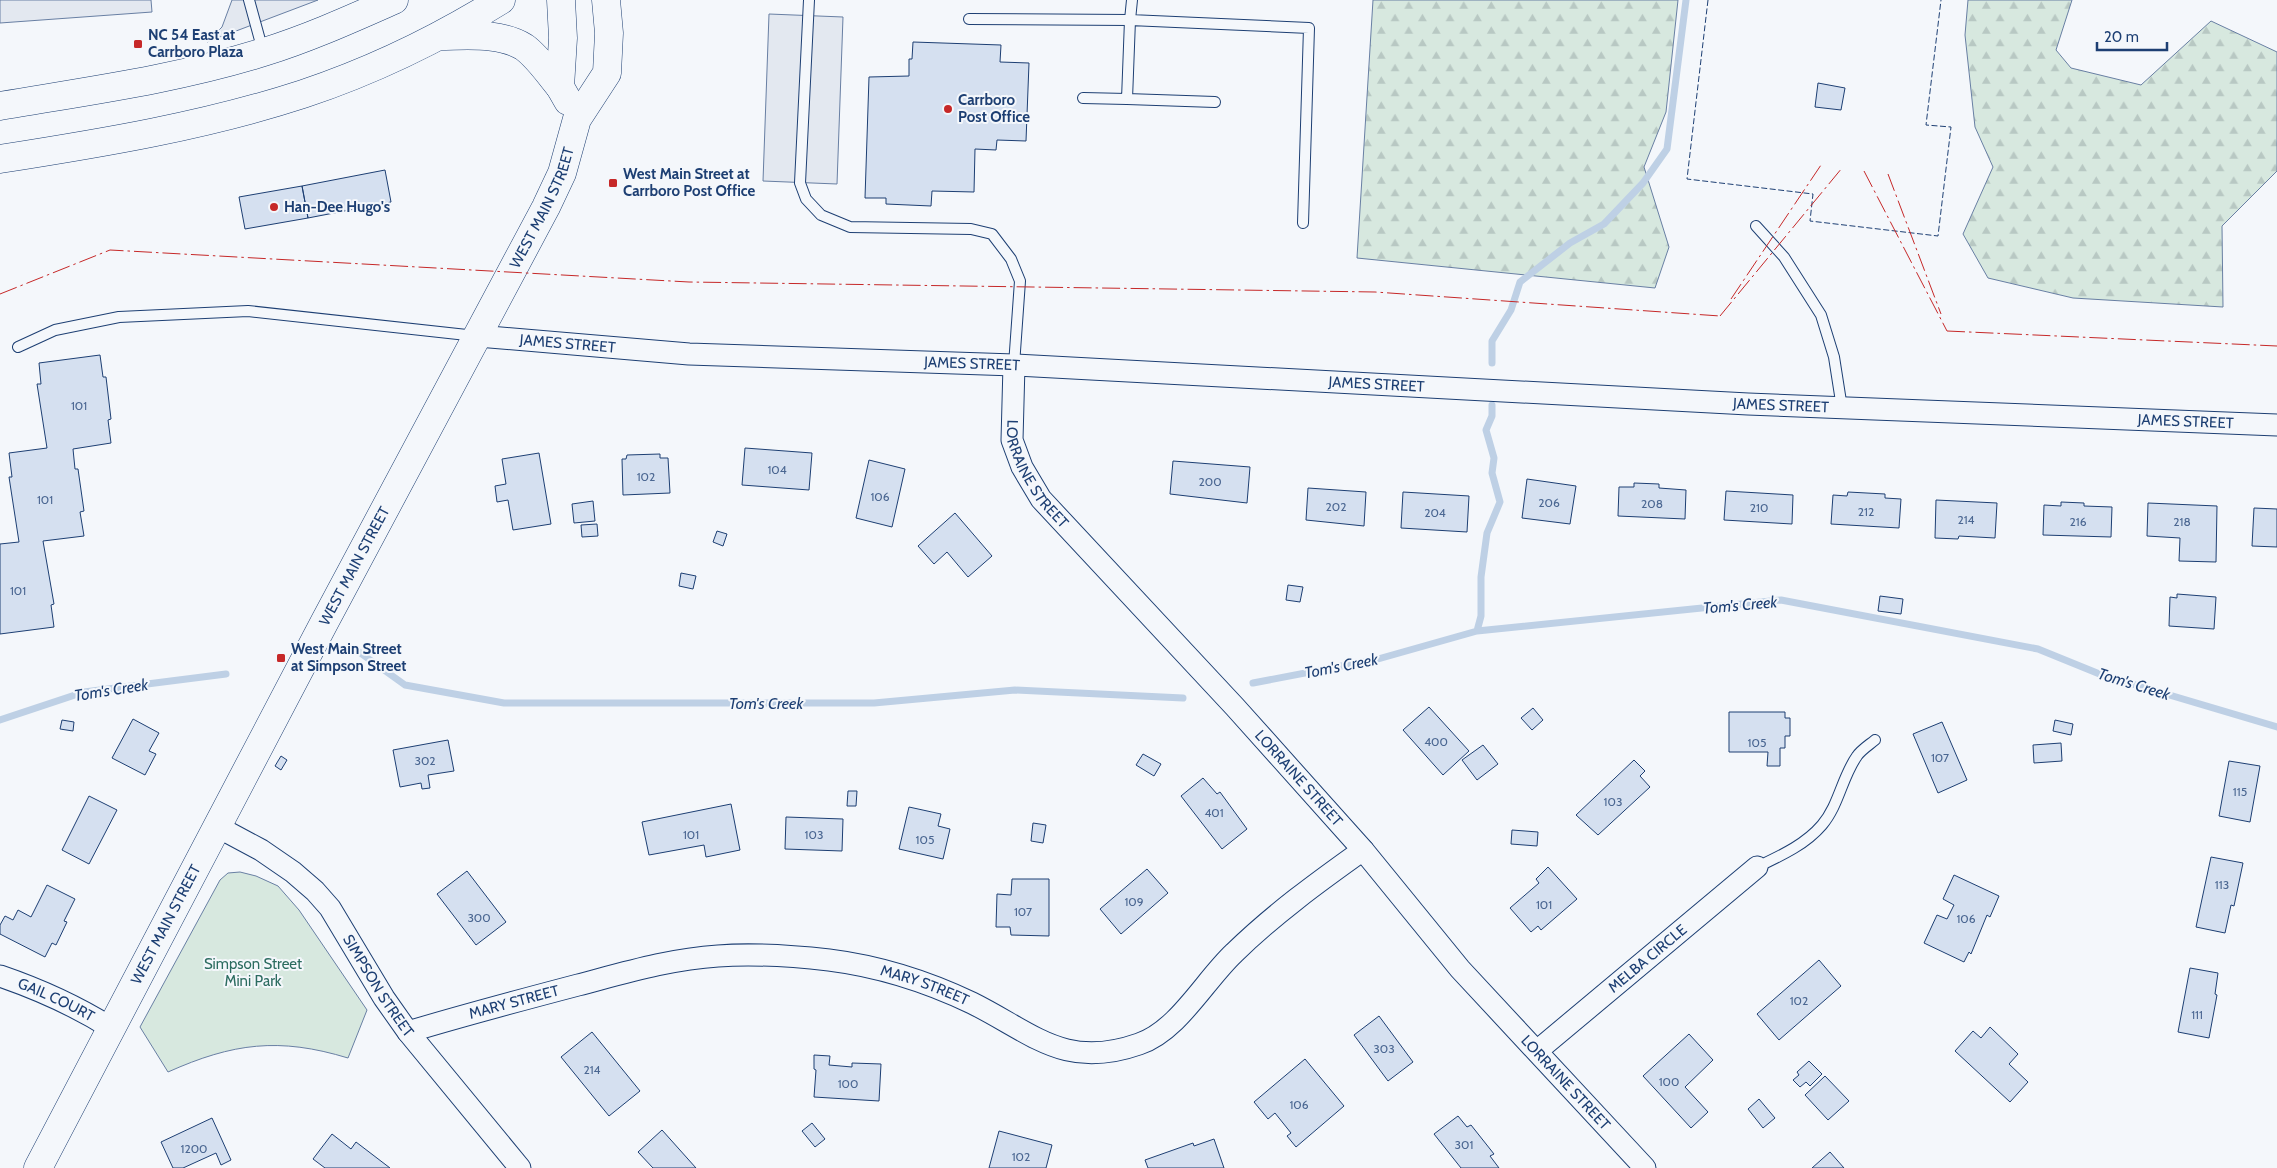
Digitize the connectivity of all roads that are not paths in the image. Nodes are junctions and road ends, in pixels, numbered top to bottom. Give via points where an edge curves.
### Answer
1 (249, 0) edge
2 (394, 0) edge
3 (501, 0) edge
4 (561, 0) edge
5 (606, 0) edge
6 (809, 0) edge
7 (1132, 0) edge
8 (969, 19) dead end
9 (1130, 20) junction
10 (438, 36) junction
11 (263, 52) junction
12 (560, 87) junction
13 (1083, 98) dead end
14 (1127, 98) junction
15 (1215, 102) dead end
16 (0, 106) edge
17 (577, 119) junction
18 (0, 159) edge
19 (1303, 223) dead end
20 (1756, 226) dead end
21 (478, 336) junction
22 (18, 347) dead end
23 (1014, 365) junction
24 (1842, 408) junction
25 (2277, 425) edge
26 (1874, 740) dead end
27 (218, 827) junction
28 (1363, 850) junction
29 (1757, 866) joint
30 (0, 976) edge
31 (111, 1028) junction
32 (408, 1032) junction
33 (1537, 1051) junction
34 (38, 1168) edge
35 (520, 1168) edge
36 (1645, 1168) edge

1 - 11 lane
2 - 11 main road via 338,26
3 - 10 main road
4 - 12 main road
5 - 17 main road, WEST MAIN STREET via 609,33 607,73
6 - 23 lane via 800,183 806,199 821,215 850,227 971,229 992,234 1011,259 1020,281
7 - 9 lane
8 - 9 lane
9 - 14 lane
9 - 19 lane via 1309,28
10 - 12 main road via 479,36 514,42 535,57
10 - 18 main road via 304,94 254,109 192,124
11 - 16 main road via 176,75
12 - 17 main road
13 - 14 lane
14 - 15 lane
17 - 21 main road, WEST MAIN STREET via 562,173
20 - 24 lane via 1784,257 1821,315 1834,357
21 - 22 lane via 248,311 119,317 54,330
21 - 23 street, JAMES STREET via 689,354
21 - 27 main road, WEST MAIN STREET
23 - 24 street, JAMES STREET
23 - 28 street, LORRAINE STREET via 1012,440 1022,467 1041,498
24 - 25 street, JAMES STREET
26 - 29 lane via 1858,754 1822,825 1792,850
27 - 31 main road, WEST MAIN STREET
27 - 32 street, SIMPSON STREET via 261,850 315,891 330,908
28 - 32 street, MARY STREET via 1272,917 1231,955 1166,1029 1143,1043 1112,1052 1076,1052 1045,1044 971,1003 899,976 832,961 768,955 717,956 667,962
28 - 33 street, LORRAINE STREET via 1460,968
29 - 33 street, MELBA CIRCLE
30 - 31 street, GAIL COURT via 27,985
31 - 34 main road, WEST MAIN STREET
32 - 35 street, SIMPSON STREET
33 - 36 street, LORRAINE STREET

